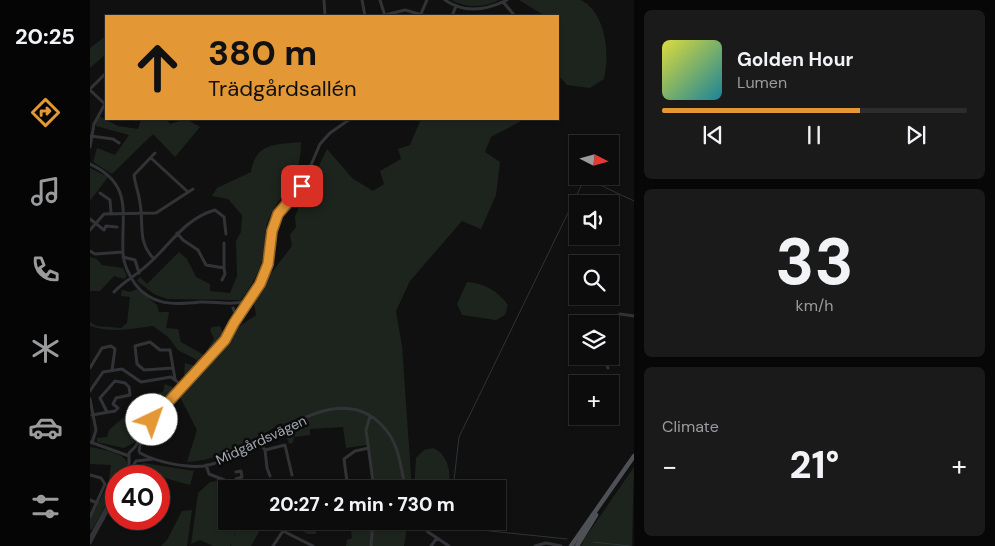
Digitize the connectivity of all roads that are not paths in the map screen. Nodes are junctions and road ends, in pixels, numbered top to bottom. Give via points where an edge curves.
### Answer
1 (324, 0) edge
2 (362, 0) edge
3 (380, 0) edge
4 (426, 0) edge
5 (445, 0) edge
6 (505, 1) edge
7 (456, 6) junction
8 (477, 10) junction
9 (326, 15) edge
10 (365, 15) edge
11 (385, 15) edge
12 (388, 15) edge
13 (420, 15) edge
14 (452, 15) edge
15 (477, 15) edge
16 (514, 15) edge
17 (105, 74) edge
18 (90, 89) edge
19 (105, 103) edge
20 (105, 105) edge
21 (349, 120) edge
22 (91, 136) edge
23 (119, 143) dead end
24 (90, 147) edge
25 (155, 152) dead end
26 (151, 158) junction
27 (90, 164) edge
28 (193, 189) dead end
29 (188, 192) junction
30 (100, 193) dead end
31 (111, 212) junction
32 (124, 213) junction
33 (141, 213) junction
34 (90, 219) edge
35 (95, 223) junction
36 (116, 227) dead end
37 (90, 230) edge
38 (177, 233) junction
39 (226, 234) dead end
40 (224, 243) dead end
41 (90, 252) edge
42 (123, 252) junction
43 (123, 257) junction
44 (154, 259) junction
45 (224, 268) junction
46 (139, 273) junction
47 (131, 278) junction
48 (222, 280) dead end
49 (114, 292) dead end
50 (252, 297) junction
51 (224, 302) junction
52 (236, 303) junction
53 (241, 303) junction
54 (245, 307) junction
55 (233, 308) junction
56 (235, 313) junction
57 (241, 314) junction
58 (618, 315) edge
59 (634, 316) edge
60 (234, 323) junction
61 (607, 365) edge
62 (90, 368) edge
63 (173, 368) junction
64 (608, 368) dead end
65 (112, 370) junction
66 (175, 379) junction
67 (183, 386) junction
68 (90, 391) edge
69 (90, 399) edge
70 (106, 412) junction
71 (92, 415) junction
72 (370, 416) junction
73 (90, 430) edge
74 (96, 430) junction
75 (142, 437) junction
76 (258, 440) junction
77 (91, 442) edge
78 (369, 448) junction
79 (132, 450) junction
80 (264, 450) junction
81 (119, 451) junction
82 (140, 452) junction
83 (634, 456) edge
84 (129, 457) junction
85 (156, 459) junction
86 (137, 460) junction
87 (634, 460) edge
88 (127, 465) edge
89 (133, 465) edge
90 (206, 465) junction
91 (236, 472) dead end
92 (90, 475) edge
93 (292, 475) dead end
94 (270, 476) dead end
95 (236, 479) dead end
96 (224, 480) edge
97 (347, 480) edge
98 (373, 480) edge
99 (404, 480) edge
100 (90, 500) edge
101 (97, 503) junction
102 (105, 510) edge
103 (105, 516) edge
104 (90, 517) edge
105 (372, 530) edge
106 (429, 530) edge
107 (90, 538) edge
108 (437, 538) junction
109 (90, 543) edge
110 (541, 545) junction
111 (274, 546) edge
112 (313, 546) edge
113 (371, 546) edge
114 (431, 546) edge
115 (449, 546) edge
116 (535, 546) edge
117 (550, 546) edge
118 (561, 546) edge
119 (571, 546) edge
120 (577, 546) edge

1 - 9 street
2 - 10 street
3 - 11 street
4 - 13 street
5 - 7 street
6 - 8 street
6 - 16 street
7 - 8 street
7 - 14 street
8 - 15 street
12 - 13 street via 405,10
17 - 18 street
18 - 19 street
20 - 22 street via 98,114
21 - 50 street via 320,144 302,186 278,214 272,231 268,264
22 - 23 street via 114,139
22 - 24 street
25 - 26 street
26 - 29 street
26 - 33 street via 134,175
27 - 32 street via 113,180 122,196
28 - 29 street
29 - 33 street via 162,210
30 - 31 street via 110,200
31 - 32 street
31 - 35 street
32 - 33 street
32 - 42 street
33 - 44 street via 141,239
34 - 35 street
35 - 36 street via 104,230 106,226
35 - 37 street
38 - 39 street via 215,210 224,217
38 - 44 street
38 - 45 street via 198,250 206,265
40 - 45 street
41 - 42 street
42 - 43 street
43 - 46 street via 135,260
43 - 47 street
44 - 46 street
45 - 48 street
46 - 47 street
47 - 49 street
47 - 51 street via 151,300 168,304
50 - 53 street
50 - 54 street
51 - 52 street
51 - 55 street
52 - 53 street
52 - 55 street
53 - 54 street
54 - 57 street
55 - 56 street
56 - 57 street
56 - 60 street
57 - 60 street
58 - 59 street
60 - 67 street via 219,349
61 - 64 street
62 - 65 street via 102,348 111,346 115,348
63 - 63 street via 170,350 160,350 150,342 135,346 137,364 144,370
63 - 66 street
65 - 66 street via 124,369 141,382
65 - 68 street via 103,372
66 - 67 street
67 - 75 street via 152,420
69 - 71 street
70 - 70 street via 118,408 113,404 116,398 130,395 125,383 115,381 100,398
70 - 71 street
71 - 74 street
72 - 76 street, Midgårdsvägen via 340,408 289,424
72 - 78 street via 366,430
72 - 99 street, Midgårdsvägen via 393,441
73 - 74 street
74 - 77 street
75 - 79 street
75 - 82 street
76 - 80 street
76 - 90 street, Midgårdsvägen via 229,457
77 - 81 street
78 - 97 street via 355,450 344,459
78 - 98 street
79 - 81 street, Midgårdsvägen
79 - 82 street, Midgårdsvägen
79 - 84 street
80 - 93 street via 286,445
80 - 94 street
81 - 84 street
82 - 85 street, Midgårdsvägen
82 - 86 street
83 - 119 main road
84 - 86 street
84 - 88 street
85 - 86 street, Midgårdsvägen
85 - 90 street, Midgårdsvägen
86 - 89 street
87 - 120 main road
90 - 96 street via 209,474
91 - 95 street via 241,471 242,477
92 - 101 street via 104,481
100 - 101 street
101 - 104 street
102 - 107 street
103 - 109 street
105 - 113 street
106 - 108 street
108 - 114 street
108 - 115 street
110 - 116 street
110 - 117 street
110 - 118 street
111 - 112 street via 283,531

